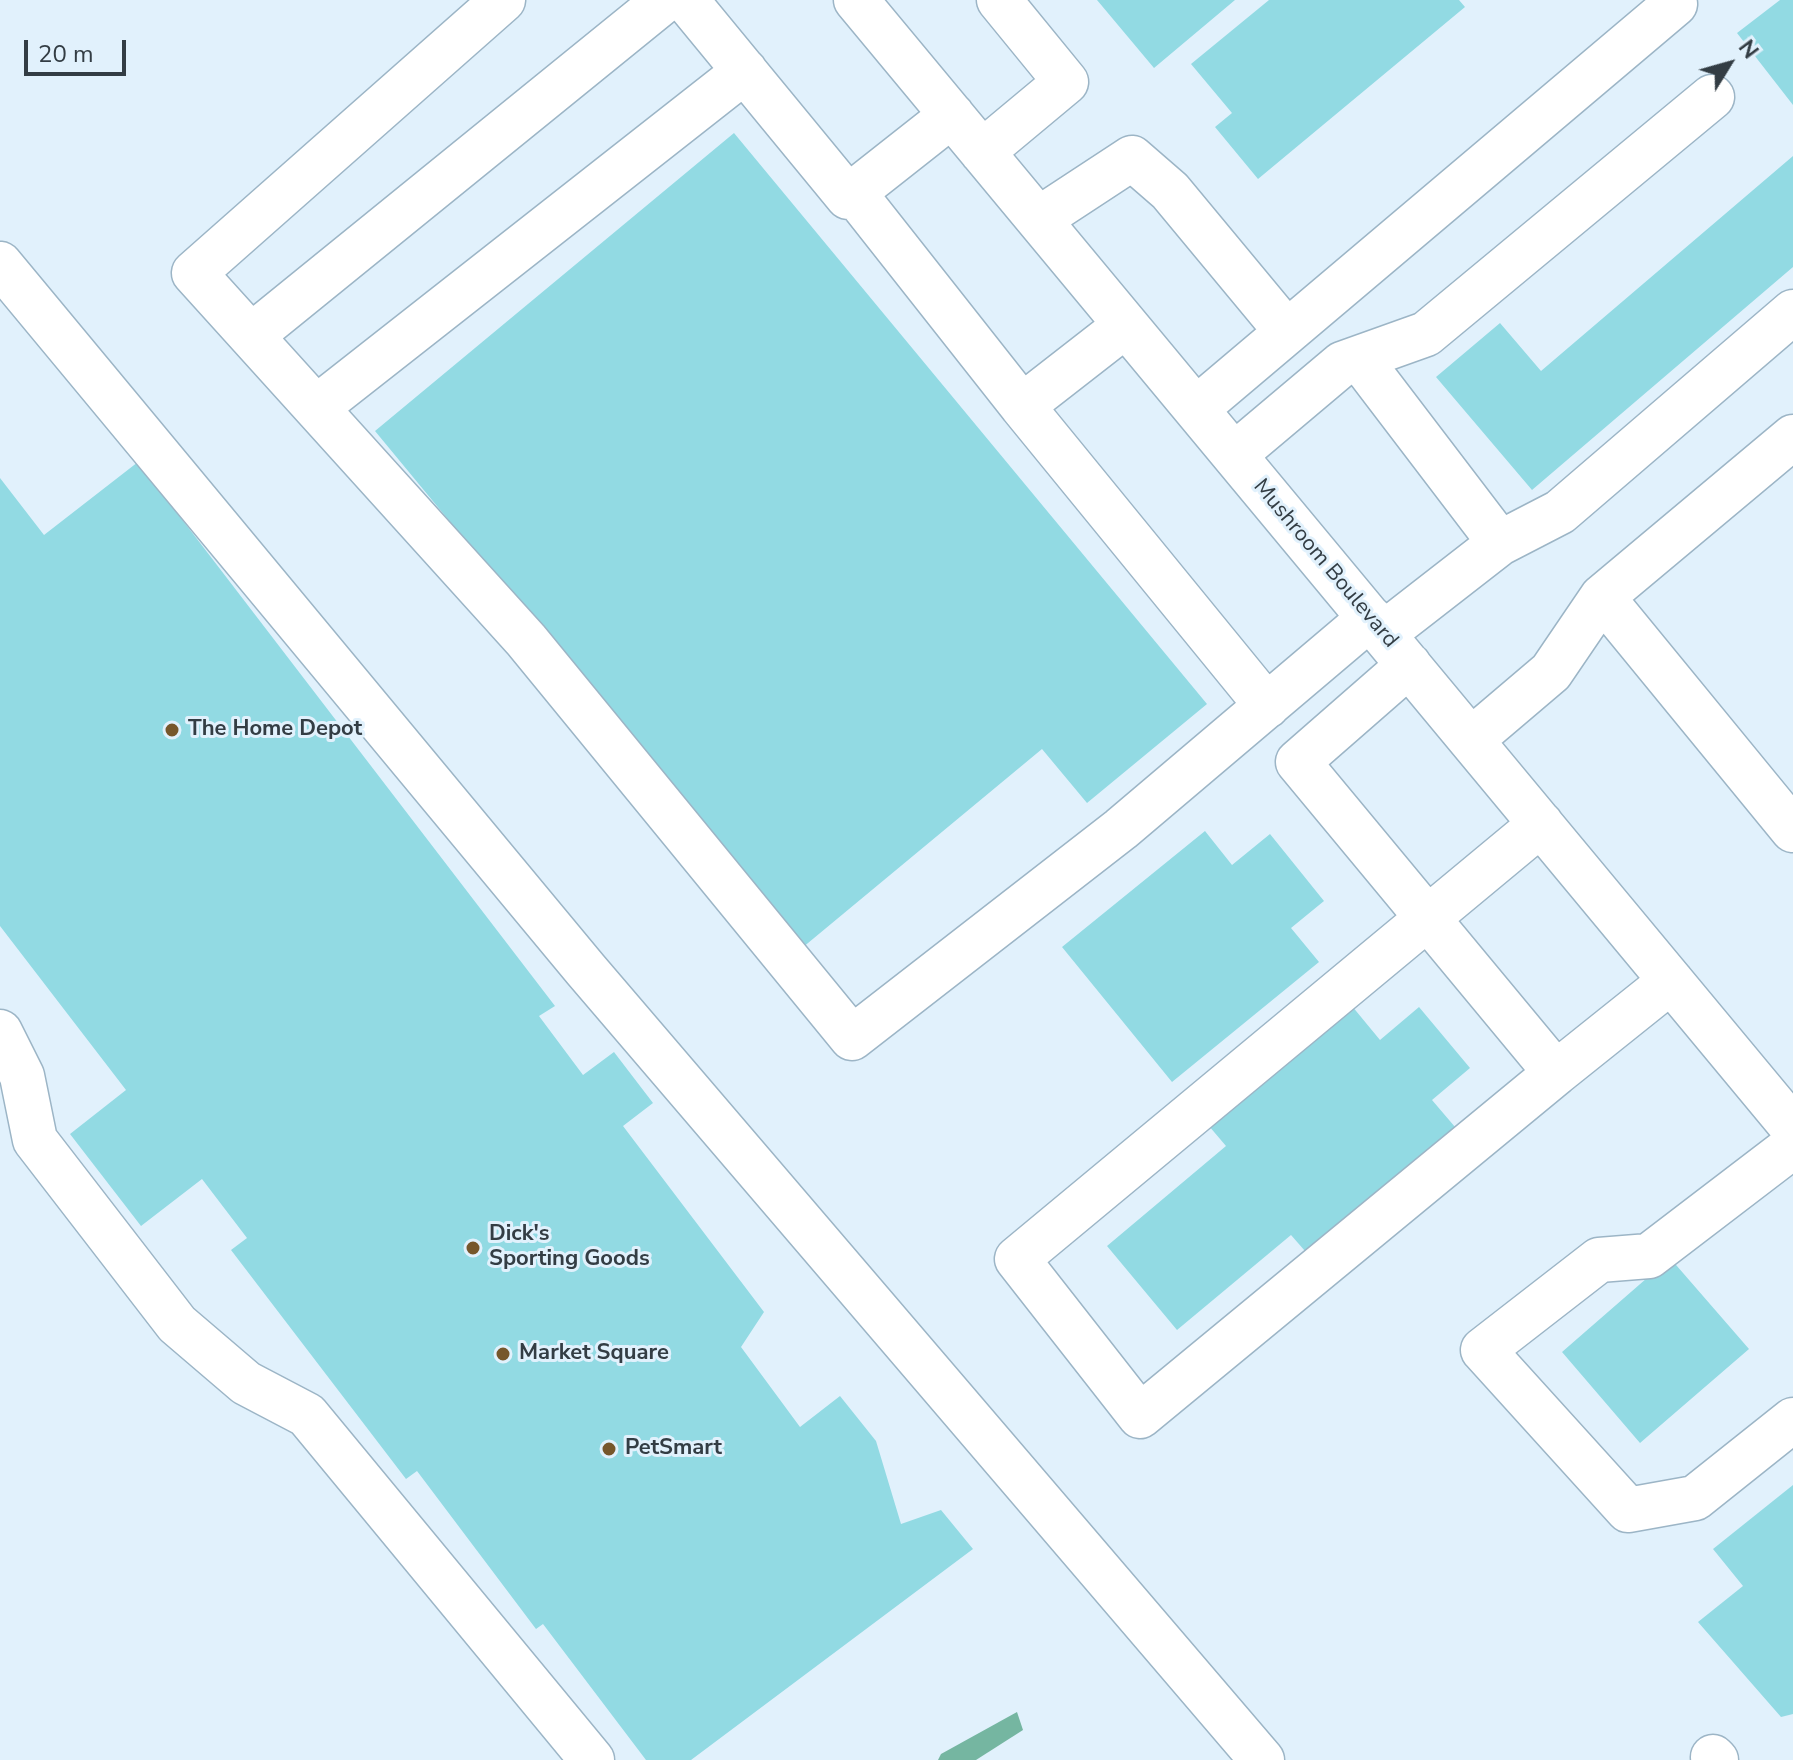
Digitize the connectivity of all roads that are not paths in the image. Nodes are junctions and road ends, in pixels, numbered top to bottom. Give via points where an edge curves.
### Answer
1 (503, 0) edge
2 (665, 0) edge
3 (686, 0) edge
4 (856, 0) edge
5 (999, 0) edge
6 (1675, 4) dead end
7 (745, 71) junction
8 (1712, 97) dead end
9 (952, 115) junction
10 (982, 152) junction
11 (854, 193) junction
12 (1039, 219) junction
13 (2, 271) edge
14 (1793, 312) edge
15 (1126, 325) junction
16 (1287, 332) junction
17 (251, 336) junction
18 (1359, 358) junction
19 (1022, 406) junction
20 (316, 408) junction
21 (1196, 409) junction
22 (1793, 437) edge
23 (1234, 455) junction
24 (1500, 543) junction
25 (1602, 597) junction
26 (1387, 639) junction
27 (1267, 706) junction
28 (1471, 740) junction
29 (1541, 824) junction
30 (1793, 830) edge
31 (1427, 917) junction
32 (1671, 981) junction
33 (0, 1032) edge
34 (1556, 1073) junction
35 (1793, 1128) edge
36 (1793, 1146) edge
37 (1793, 1420) edge
38 (592, 1760) edge
39 (1262, 1760) edge

1 - 17 street via 194,273
2 - 17 street
3 - 7 street
4 - 9 street, Mushroom Boulevard
5 - 10 street via 1066,82
6 - 16 street
7 - 11 street via 848,197
7 - 20 street
8 - 18 street via 1426,334
9 - 10 street, Mushroom Boulevard
9 - 11 street
10 - 12 street, Mushroom Boulevard
11 - 19 street
12 - 15 street, Mushroom Boulevard
12 - 16 street via 1132,158 1170,191
13 - 39 street via 586,970
14 - 24 street via 1560,512
15 - 19 street
15 - 21 street, Mushroom Boulevard
16 - 21 street
17 - 20 street
18 - 23 street via 1342,364
18 - 24 street
19 - 27 street
20 - 27 street via 526,640 852,1038 1121,829
21 - 23 street, Mushroom Boulevard
22 - 25 street
23 - 26 street, Mushroom Boulevard
24 - 26 street
25 - 28 street via 1551,672
25 - 30 street
26 - 27 street
26 - 28 street, Mushroom Boulevard
26 - 31 street via 1298,762
28 - 29 street, Mushroom Boulevard
29 - 31 street
29 - 32 street, Mushroom Boulevard
31 - 34 street
31 - 34 street via 1017,1259 1140,1416
32 - 34 street
32 - 35 street, Mushroom Boulevard
33 - 38 street via 22,1076 35,1140 177,1324 246,1383 307,1415
36 - 37 street via 1649,1256 1599,1260 1483,1350 1628,1510 1695,1498

